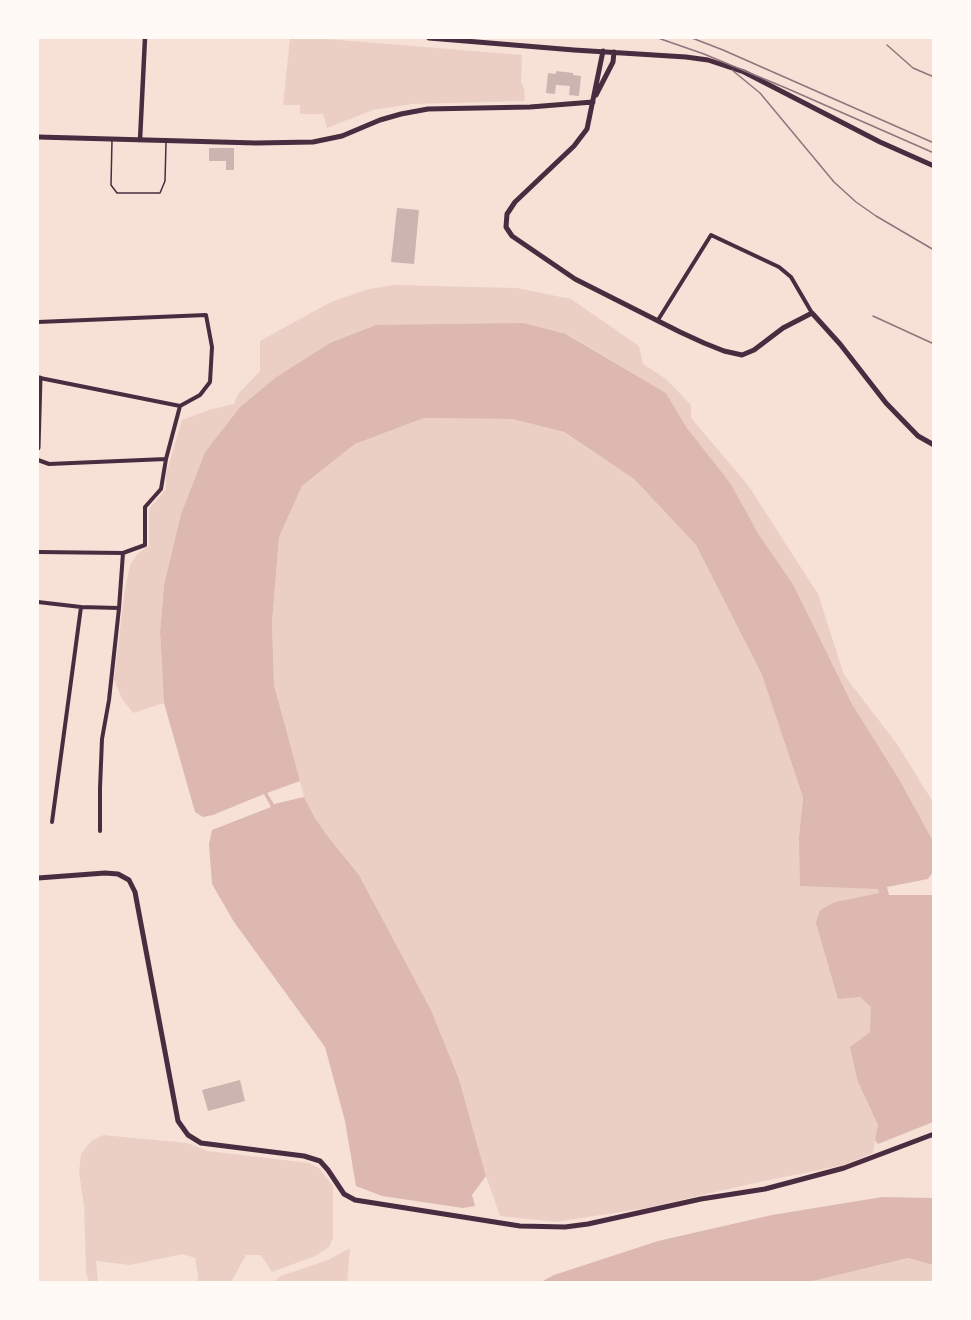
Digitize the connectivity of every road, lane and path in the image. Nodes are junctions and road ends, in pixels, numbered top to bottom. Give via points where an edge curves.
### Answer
1 (145, 38) edge
2 (429, 38) edge
3 (603, 51) junction
4 (614, 52) junction
5 (593, 102) junction
6 (38, 137) edge
7 (112, 140) junction
8 (140, 140) junction
9 (166, 140) junction
10 (933, 166) edge
11 (812, 313) junction
12 (658, 320) junction
13 (38, 322) edge
14 (39, 378) edge
15 (180, 406) junction
16 (933, 445) edge
17 (38, 448) edge
18 (166, 459) junction
19 (38, 460) edge
20 (38, 552) edge
21 (123, 553) junction
22 (38, 602) edge
23 (81, 607) junction
24 (119, 608) junction
25 (52, 822) dead end
26 (100, 831) dead end
27 (38, 878) edge
28 (933, 1134) edge

1 - 8 street
2 - 3 main road
3 - 4 main road
3 - 5 main road
4 - 5 main road
4 - 10 main road via 708,60 744,72
5 - 9 main road via 428,109 313,142
5 - 12 main road via 587,129 515,202 507,214 506,227 512,236 575,279
6 - 7 main road
7 - 8 main road
7 - 9 lane via 111,185 117,193 160,193 165,181
8 - 9 main road
11 - 12 main road via 742,355 704,344
11 - 12 street via 791,277 779,267 711,235
11 - 16 main road via 886,403 918,436
13 - 15 street via 206,315 212,346 210,382 200,395
14 - 15 street
14 - 17 main road
15 - 18 street
18 - 19 street via 49,464
18 - 21 street via 161,489 145,507 145,545
20 - 21 street
21 - 24 street
22 - 23 street
23 - 24 street
23 - 25 street
24 - 26 street via 102,739
27 - 28 main road via 105,873 129,880 135,892 178,1121 189,1135 201,1143 320,1161 344,1194 355,1200 520,1226 565,1227 765,1189 844,1168

